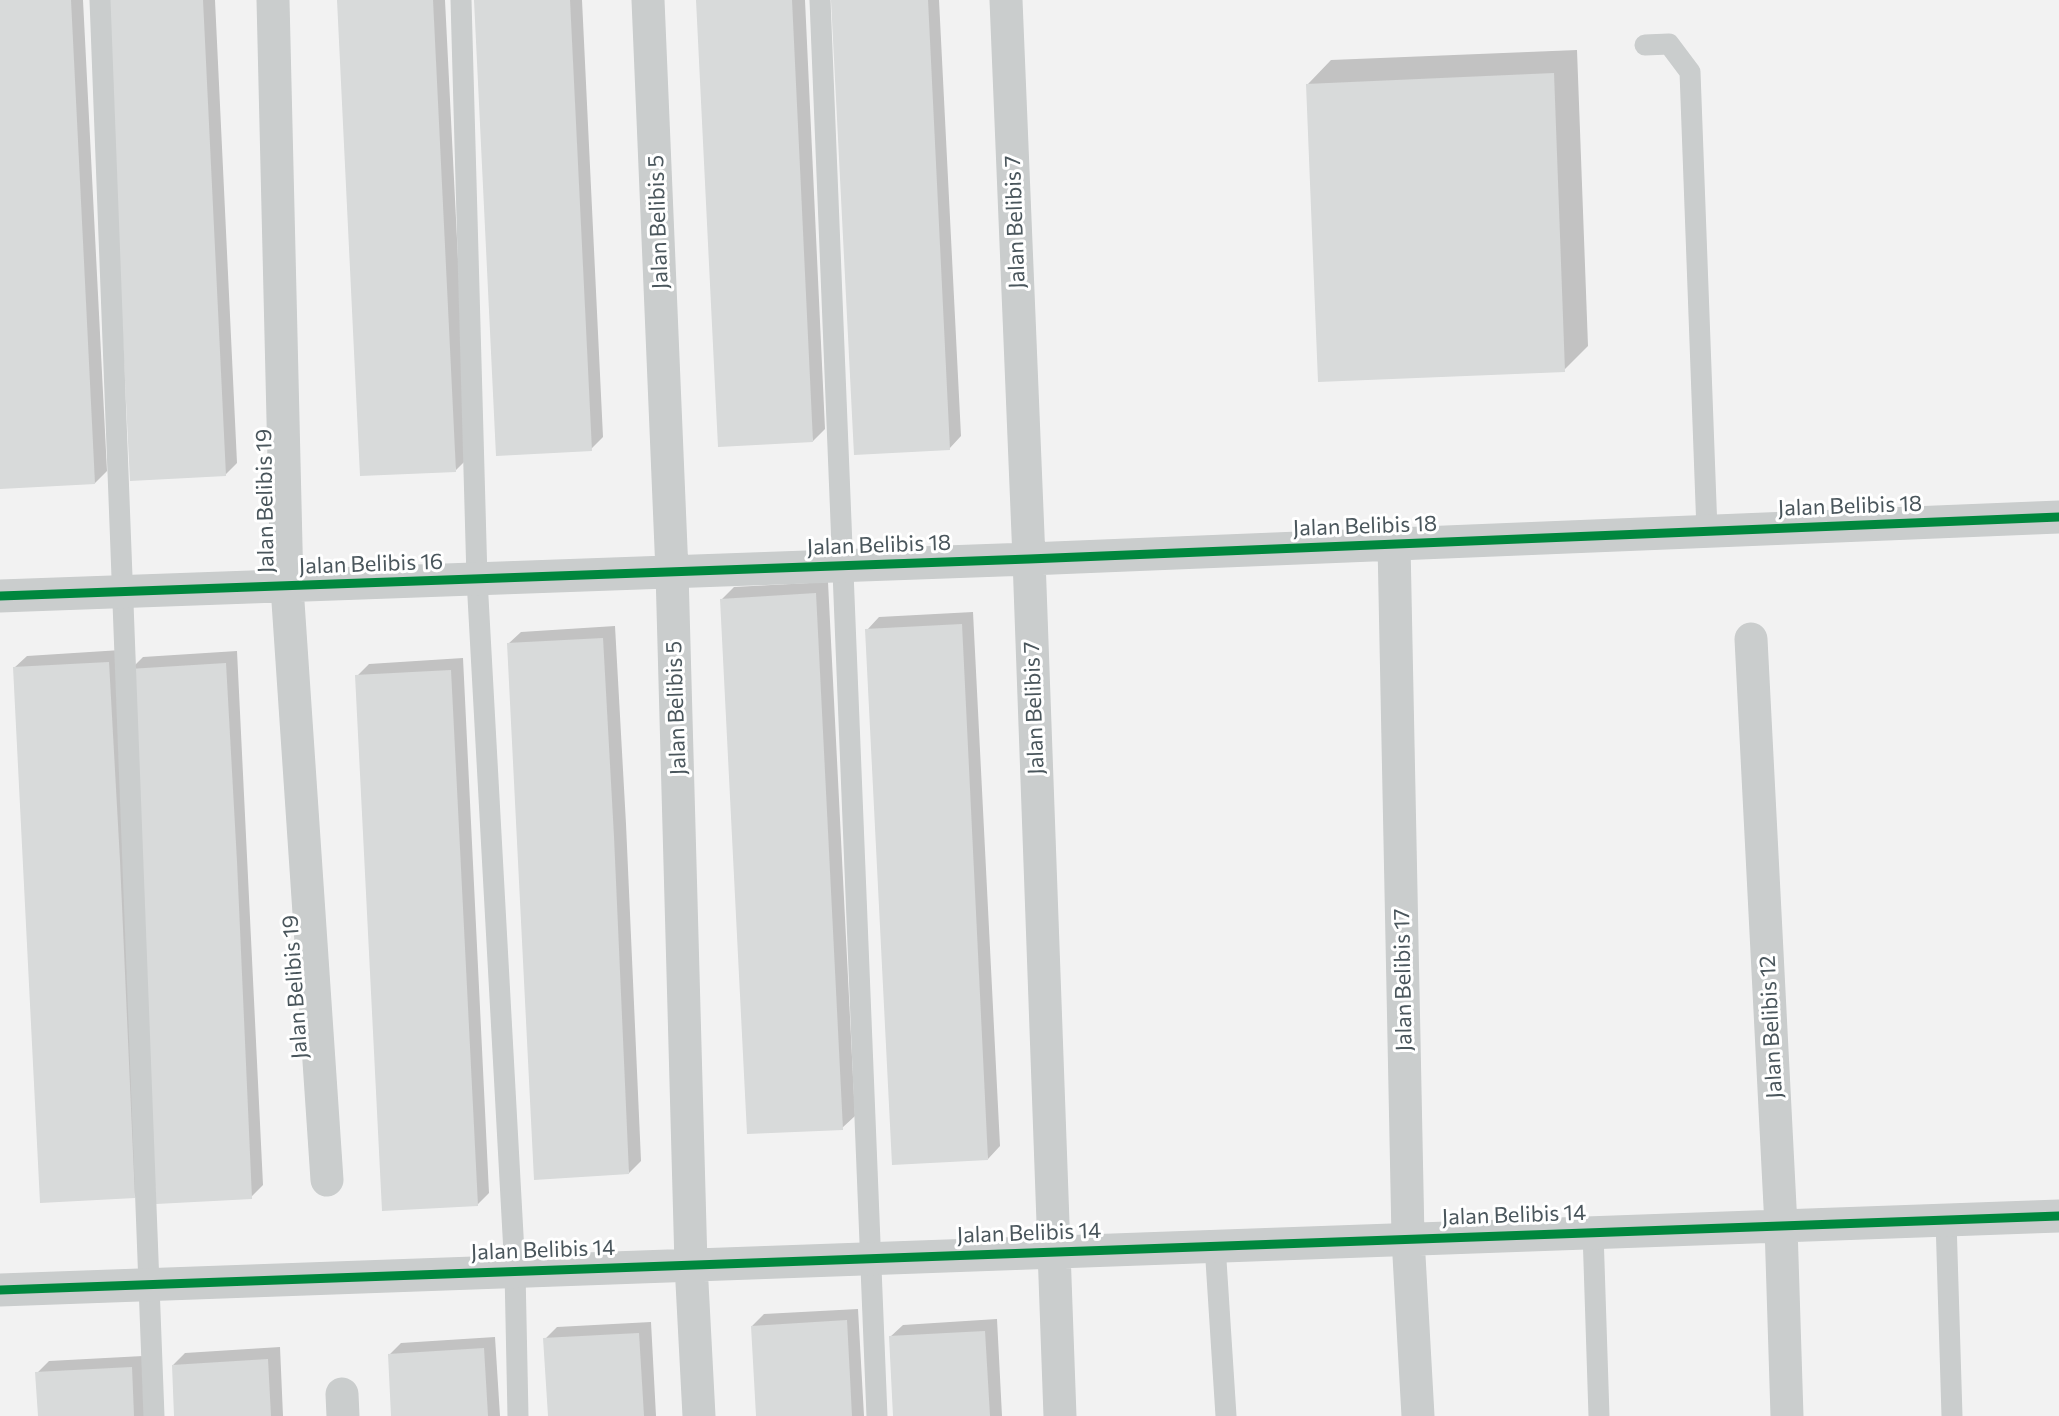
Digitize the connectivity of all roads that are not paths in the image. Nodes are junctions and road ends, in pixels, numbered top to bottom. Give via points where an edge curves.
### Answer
1 (100, 0) edge
2 (273, 0) edge
3 (461, 0) edge
4 (648, 0) edge
5 (820, 0) edge
6 (1006, 0) edge
7 (1645, 45) dead end
8 (2059, 517) edge
9 (1707, 531) junction
10 (1394, 544) junction
11 (1029, 558) junction
12 (842, 566) junction
13 (672, 572) junction
14 (477, 579) junction
15 (287, 586) junction
16 (122, 592) junction
17 (0, 596) edge
18 (1750, 639) dead end
19 (327, 1180) dead end
20 (2059, 1216) edge
21 (1946, 1220) junction
22 (1781, 1226) junction
23 (1593, 1232) junction
24 (1408, 1238) junction
25 (1215, 1245) junction
26 (1053, 1251) junction
27 (870, 1258) junction
28 (691, 1264) junction
29 (515, 1271) junction
30 (149, 1284) junction
31 (0, 1290) edge
32 (154, 1416) edge
33 (518, 1416) edge
34 (699, 1416) edge
35 (876, 1416) edge
36 (1060, 1416) edge
37 (1226, 1416) edge
38 (1418, 1416) edge
39 (1599, 1416) edge
40 (1787, 1416) edge
41 (1952, 1416) edge

1 - 16 lane
2 - 15 street, Jalan Belibis 19
3 - 14 lane
4 - 13 street, Jalan Belibis 5
5 - 12 lane
6 - 11 street, Jalan Belibis 7
7 - 9 lane via 1669,44 1690,72
8 - 9 street, Jalan Belibis 18
9 - 10 street, Jalan Belibis 18
10 - 11 street, Jalan Belibis 18
10 - 24 street, Jalan Belibis 17
11 - 12 street, Jalan Belibis 18
11 - 26 street, Jalan Belibis 7
12 - 13 street, Jalan Belibis 18
12 - 27 lane
13 - 14 street, Jalan Belibis 16
13 - 28 street, Jalan Belibis 5
14 - 15 street, Jalan Belibis 16
14 - 29 lane
15 - 16 street, Jalan Belibis 16
15 - 19 street, Jalan Belibis 19
16 - 17 street, Jalan Belibis 16
16 - 30 lane
18 - 22 street, Jalan Belibis 12
20 - 21 street, Jalan Belibis 14
21 - 22 street, Jalan Belibis 14
21 - 41 lane
22 - 23 street, Jalan Belibis 14
22 - 40 street, Jalan Belibis 12
23 - 24 street, Jalan Belibis 14
23 - 39 lane
24 - 25 street, Jalan Belibis 14
24 - 38 street, Jalan Belibis 17
25 - 26 street, Jalan Belibis 14
25 - 37 lane
26 - 27 street, Jalan Belibis 14
26 - 36 street, Jalan Belibis 7
27 - 28 street, Jalan Belibis 14
27 - 35 lane
28 - 29 street, Jalan Belibis 14
28 - 34 street, Jalan Belibis 5
29 - 30 street, Jalan Belibis 14
29 - 33 lane
30 - 31 street, Jalan Belibis 14
30 - 32 lane

